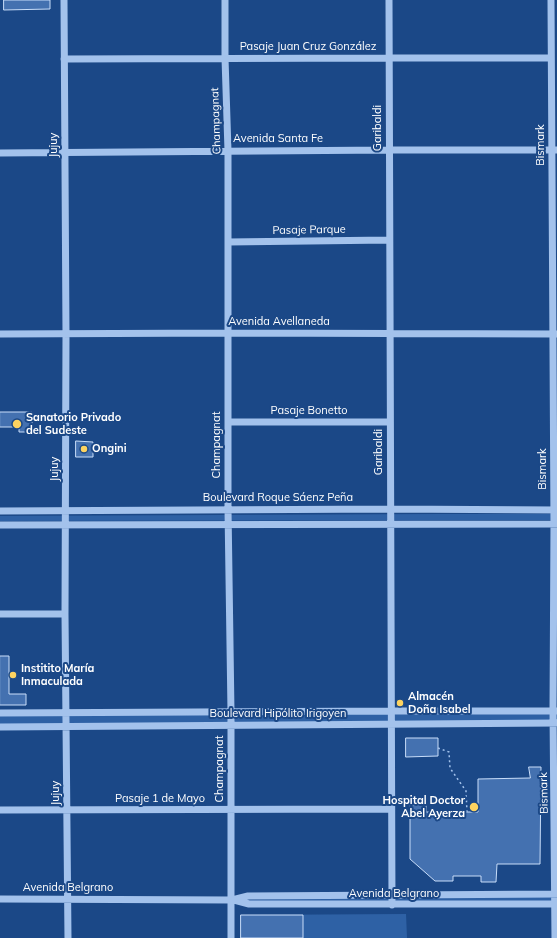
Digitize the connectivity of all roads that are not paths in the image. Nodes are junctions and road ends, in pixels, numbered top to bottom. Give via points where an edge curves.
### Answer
1 (64, 0) edge
2 (225, 0) edge
3 (389, 0) edge
4 (551, 0) edge
5 (225, 58) junction
6 (389, 58) junction
7 (551, 58) junction
8 (64, 59) junction
9 (389, 150) junction
10 (554, 150) edge
11 (228, 151) junction
12 (0, 153) edge
13 (65, 153) junction
14 (389, 240) junction
15 (228, 242) junction
16 (555, 243) edge
17 (228, 333) junction
18 (0, 334) edge
19 (66, 334) junction
20 (390, 334) junction
21 (555, 334) edge
22 (228, 422) junction
23 (390, 422) junction
24 (555, 423) edge
25 (390, 509) junction
26 (66, 510) junction
27 (228, 510) junction
28 (555, 510) edge
29 (0, 511) edge
30 (66, 524) junction
31 (390, 524) junction
32 (556, 524) edge
33 (0, 525) edge
34 (229, 525) junction
35 (0, 614) edge
36 (66, 614) junction
37 (556, 619) edge
38 (391, 711) junction
39 (555, 711) edge
40 (231, 712) junction
41 (0, 713) edge
42 (67, 713) junction
43 (391, 724) junction
44 (555, 724) edge
45 (67, 726) junction
46 (232, 726) junction
47 (0, 727) edge
48 (556, 809) edge
49 (0, 810) edge
50 (67, 810) junction
51 (231, 810) junction
52 (391, 810) junction
53 (556, 894) edge
54 (392, 895) junction
55 (68, 898) junction
56 (0, 899) edge
57 (232, 900) junction
58 (556, 904) edge
59 (392, 905) junction
60 (68, 938) edge
61 (231, 938) edge
62 (556, 938) edge

1 - 8 street, Jujuy
2 - 5 street, Champagnat
3 - 6 street, Garibaldi
4 - 7 street, Bismark
5 - 6 street, Pasaje Juan Cruz González
5 - 8 street, Pasaje Juan Cruz González
5 - 11 street, Champagnat
6 - 7 street, Pasaje Juan Cruz González
6 - 9 street, Garibaldi
7 - 10 street, Bismark
8 - 13 street, Jujuy
9 - 10 street, Avenida Santa Fe
9 - 11 street, Avenida Santa Fe
9 - 14 street, Garibaldi
10 - 16 street, Bismark
11 - 13 street, Avenida Santa Fe
11 - 15 street, Champagnat
12 - 13 street, Avenida Santa Fe
13 - 19 street, Jujuy
14 - 15 street, Pasaje Parque
14 - 20 street, Garibaldi
15 - 17 street, Champagnat
16 - 21 street, Bismark
17 - 19 street, Avenida Avellaneda
17 - 20 street, Avenida Avellaneda
17 - 22 street, Champagnat
18 - 19 street, Avenida Avellaneda
19 - 26 street, Jujuy
20 - 21 street, Avenida Avellaneda
20 - 23 street, Garibaldi
21 - 24 street, Bismark
22 - 23 street, Pasaje Bonetto
22 - 27 street, Champagnat
23 - 25 street, Garibaldi
24 - 28 street, Bismark
25 - 27 street, Boulevard Roque Sáenz Peña
25 - 28 street, Boulevard Roque Sáenz Peña
25 - 31 street, Garibaldi
26 - 27 street, Boulevard Roque Sáenz Peña
26 - 29 street, Boulevard Roque Sáenz Peña
26 - 30 street, Jujuy
27 - 34 street, Champagnat
28 - 32 street, Bismark
30 - 33 street
30 - 34 street
30 - 36 street, Jujuy
31 - 32 street
31 - 34 street
31 - 38 street, Garibaldi
32 - 37 street, Bismark
34 - 40 street, Champagnat
35 - 36 street
36 - 42 street, Jujuy
37 - 39 street, Bismark
38 - 39 street, Boulevard Hipólito Irigoyen
38 - 40 street, Boulevard Hipólito Irigoyen
38 - 43 street, Garibaldi
39 - 44 street, Bismark
40 - 42 street, Boulevard Hipólito Irigoyen
40 - 46 street, Champagnat
41 - 42 street, Boulevard Hipólito Irigoyen
42 - 45 street, Jujuy
43 - 44 street, Boulevard Hipólito Irigoyen
43 - 46 street, Boulevard Hipólito Irigoyen
43 - 52 street, Garibaldi
44 - 48 street, Bismark
45 - 46 street, Boulevard Hipólito Irigoyen
45 - 47 street, Boulevard Hipólito Irigoyen
45 - 50 street, Jujuy
46 - 51 street, Champagnat
48 - 53 street, Bismark
49 - 50 street, Pasaje 1 de Mayo
50 - 51 street, Pasaje 1 de Mayo
50 - 55 street, Jujuy
51 - 52 street, Pasaje 1 de Mayo
51 - 57 street, Champagnat
52 - 54 street, Garibaldi
53 - 54 street, Avenida Belgrano
53 - 58 street, Bismark
54 - 57 street, Avenida Belgrano via 248,896
54 - 59 street, Garibaldi
55 - 56 street, Avenida Belgrano
55 - 57 street, Avenida Belgrano
55 - 60 street, Jujuy
57 - 59 street, Avenida Belgrano via 249,904
57 - 61 street, Champagnat
58 - 59 street, Avenida Belgrano
58 - 62 street, Bismark

